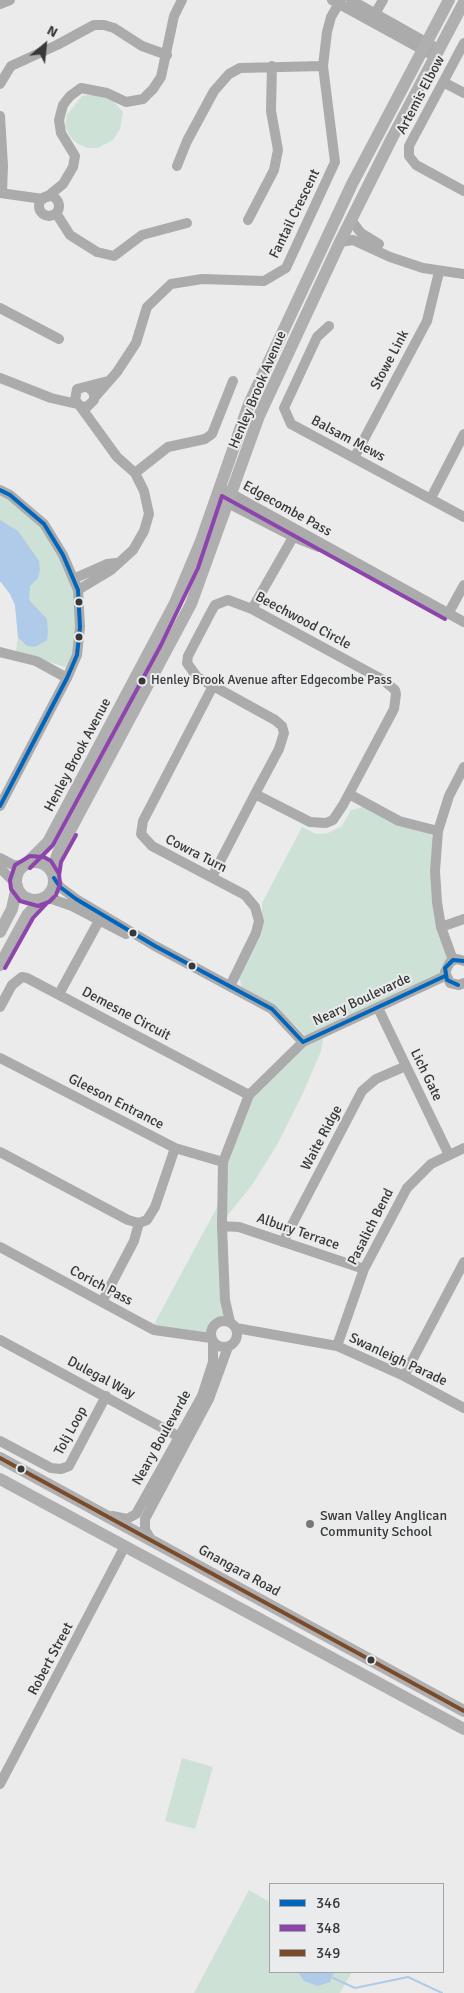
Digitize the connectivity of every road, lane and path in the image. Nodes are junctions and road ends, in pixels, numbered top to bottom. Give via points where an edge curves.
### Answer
1 (10, 0) edge
2 (182, 0) edge
3 (351, 0) edge
4 (383, 0) edge
5 (449, 0) edge
6 (337, 2) edge
7 (464, 2) edge
8 (0, 4) edge
9 (373, 17) junction
10 (464, 43) edge
11 (424, 46) junction
12 (438, 53) junction
13 (167, 55) junction
14 (272, 66) junction
15 (323, 66) junction
16 (443, 82) junction
17 (0, 84) edge
18 (464, 93) edge
19 (0, 116) edge
20 (182, 152) junction
21 (170, 156) dead end
22 (177, 166) dead end
23 (62, 184) junction
24 (464, 191) edge
25 (1, 193) edge
26 (43, 200) junction
27 (55, 211) junction
28 (248, 220) dead end
29 (351, 220) junction
30 (187, 223) dead end
31 (340, 242) junction
32 (405, 261) junction
33 (440, 272) junction
34 (464, 274) edge
35 (0, 308) edge
36 (329, 326) dead end
37 (60, 339) dead end
38 (0, 378) edge
39 (108, 381) junction
40 (233, 381) dead end
41 (88, 387) junction
42 (75, 392) junction
43 (51, 398) junction
44 (94, 400) junction
45 (78, 405) junction
46 (95, 426) junction
47 (464, 434) edge
48 (354, 458) junction
49 (135, 473) junction
50 (0, 490) edge
51 (217, 492) junction
52 (231, 498) junction
53 (431, 498) junction
54 (464, 517) edge
55 (296, 533) junction
56 (116, 563) junction
57 (73, 579) junction
58 (464, 585) edge
59 (78, 590) junction
60 (252, 609) junction
61 (448, 614) junction
62 (464, 622) edge
63 (0, 652) edge
64 (67, 678) junction
65 (213, 686) junction
66 (464, 767) edge
67 (255, 794) junction
68 (349, 794) junction
69 (0, 806) edge
70 (438, 831) junction
71 (0, 858) edge
72 (24, 865) junction
73 (0, 868) edge
74 (53, 876) junction
75 (212, 877) junction
76 (17, 885) junction
77 (44, 898) junction
78 (100, 917) junction
79 (464, 919) edge
80 (441, 927) junction
81 (0, 932) edge
82 (453, 960) junction
83 (464, 961) edge
84 (0, 965) edge
85 (445, 976) junction
86 (464, 984) edge
87 (230, 986) junction
88 (59, 994) junction
89 (0, 1007) edge
90 (378, 1008) junction
91 (304, 1042) junction
92 (0, 1058) edge
93 (406, 1066) junction
94 (249, 1095) junction
95 (175, 1148) junction
96 (464, 1148) edge
97 (0, 1152) edge
98 (449, 1155) junction
99 (223, 1162) junction
100 (139, 1223) junction
101 (222, 1226) junction
102 (283, 1242) junction
103 (0, 1247) edge
104 (464, 1262) edge
105 (364, 1269) junction
106 (225, 1300) junction
107 (102, 1302) junction
108 (233, 1325) junction
109 (213, 1333) junction
110 (258, 1333) junction
111 (0, 1340) edge
112 (231, 1344) junction
113 (337, 1346) junction
114 (404, 1376) junction
115 (106, 1396) junction
116 (464, 1408) edge
117 (184, 1440) junction
118 (0, 1441) edge
119 (0, 1458) edge
120 (0, 1480) edge
121 (106, 1515) junction
122 (153, 1541) junction
123 (125, 1546) junction
124 (464, 1711) edge
125 (464, 1729) edge
126 (0, 1784) edge

1 - 8 street
2 - 13 street via 174,16
3 - 9 street
4 - 9 street
5 - 11 main road, Henley Brook Avenue
6 - 9 street
6 - 15 street, Fantail Crescent via 327,32
7 - 12 main road, Henley Brook Avenue
9 - 11 street
10 - 16 street, Artemis Elbow
11 - 12 street
11 - 51 main road, Henley Brook Avenue via 315,263 250,404
12 - 29 main road, Henley Brook Avenue
13 - 17 street via 142,46 114,28 94,25 11,66
13 - 23 street via 161,77 143,99 126,102 94,89 81,88 70,96 63,105 59,120 61,133 75,156
14 - 15 street
14 - 20 street via 240,68 222,81
14 - 28 street via 271,111 278,150 274,170
15 - 39 street, Fantail Crescent via 335,162 286,268 264,281 202,279 171,284 147,307 136,343
16 - 18 street
16 - 24 street, Artemis Elbow via 409,146 410,156 416,165
19 - 25 street
20 - 21 street
20 - 22 street
23 - 26 street
23 - 27 street
25 - 26 street
26 - 27 street via 54,198
26 - 27 street via 41,212
27 - 30 street via 70,236 98,252 114,256 142,235
29 - 31 main road, Henley Brook Avenue
29 - 32 street via 361,233
31 - 32 street via 353,240
31 - 52 main road, Henley Brook Avenue via 259,416
32 - 33 street
33 - 34 street
33 - 48 street, Stowe Link via 427,321
35 - 37 street
36 - 48 street, Balsam Mews via 317,337 284,408 291,424
38 - 43 street
39 - 41 street
39 - 44 street, Fantail Crescent
40 - 49 street via 212,434 205,439 168,447
41 - 42 street via 80,387
41 - 44 street via 94,393
42 - 43 street
42 - 45 street
43 - 45 street
44 - 45 street via 87,407
44 - 46 street
45 - 46 street
46 - 49 street via 117,457
47 - 53 street
48 - 53 street, Balsam Mews
49 - 56 street via 144,491 149,514 133,550
50 - 57 street via 44,524
51 - 52 street, Edgecombe Pass
51 - 72 main road, Henley Brook Avenue via 192,565 156,642 48,842
52 - 55 street, Edgecombe Pass
52 - 74 main road, Henley Brook Avenue via 191,604 58,853
53 - 54 street, Balsam Mews
55 - 60 street
55 - 61 street, Edgecombe Pass
56 - 57 street
56 - 59 street via 111,570
57 - 59 street
58 - 61 street
59 - 64 street via 80,627 77,656
60 - 65 street, Beechwood Circle via 228,600 216,605 188,656 190,670
60 - 68 street, Beechwood Circle via 383,680 395,690 394,708
61 - 62 street, Edgecombe Pass
63 - 64 street via 36,661
64 - 69 street
65 - 67 street, Beechwood Circle via 282,726 283,740
65 - 75 street, Cowra Turn via 141,829 147,843
66 - 70 street via 449,796
67 - 68 street, Beechwood Circle via 310,822 320,823 333,820
67 - 75 street, Beechwood Circle
68 - 70 street via 399,822
70 - 80 street via 435,872
71 - 72 street via 13,865
72 - 74 main road via 42,863
72 - 76 main road via 18,873
73 - 76 street
74 - 77 main road via 52,888
74 - 78 street via 60,887
75 - 87 street, Cowra Turn via 245,895 255,907 259,921
76 - 77 main road via 30,899
76 - 81 main road via 12,909
77 - 78 street
77 - 84 main road via 28,914
78 - 87 street
78 - 88 street
79 - 80 street
80 - 82 street
82 - 83 street
82 - 85 street via 445,968
85 - 86 street via 454,985
85 - 90 street, Neary Boulevarde
87 - 91 street via 272,1008
88 - 89 street, Demesne Circuit via 22,978 12,986
88 - 94 street, Demesne Circuit
90 - 91 street, Neary Boulevarde
90 - 93 street, Lich Gate
91 - 94 street, Neary Boulevarde
92 - 95 street, Gleeson Entrance
93 - 98 street, Lich Gate
93 - 102 street, Waite Ridge via 376,1079 362,1091
94 - 99 street, Neary Boulevarde
95 - 99 street, Gleeson Entrance
95 - 100 street via 155,1208 147,1220
96 - 98 street, Pasalich Bend
97 - 100 street
98 - 105 street, Pasalich Bend via 431,1164 407,1188
99 - 101 street, Neary Boulevarde
100 - 107 street via 134,1241
101 - 102 street, Albury Terrace via 239,1227
101 - 106 street, Neary Boulevarde
102 - 105 street, Albury Terrace
103 - 107 street, Corich Pass
104 - 114 street
105 - 113 street, Pasalich Bend
106 - 108 street, Neary Boulevarde
106 - 109 street, Neary Boulevarde
107 - 109 street, Corich Pass via 154,1330
108 - 109 street via 224,1320
108 - 110 street, Swanleigh Parade
108 - 112 street via 237,1335
109 - 112 street via 220,1347
109 - 117 street, Neary Boulevarde via 213,1362
110 - 112 street, Swanleigh Parade
110 - 113 street, Swanleigh Parade
111 - 115 street, Dulegal Way
112 - 117 street, Neary Boulevarde via 209,1399
113 - 114 street, Swanleigh Parade
114 - 116 street, Swanleigh Parade
115 - 117 street, Dulegal Way
115 - 118 street, Tolj Loop via 69,1466 62,1469 51,1468
117 - 121 street, Neary Boulevarde via 136,1514 127,1519
117 - 122 street, Neary Boulevarde via 145,1519 144,1530
119 - 121 main road, Gnangara Road
120 - 123 main road
121 - 122 main road, Gnangara Road
122 - 124 main road, Gnangara Road
123 - 125 main road
123 - 126 street, Robert Street

